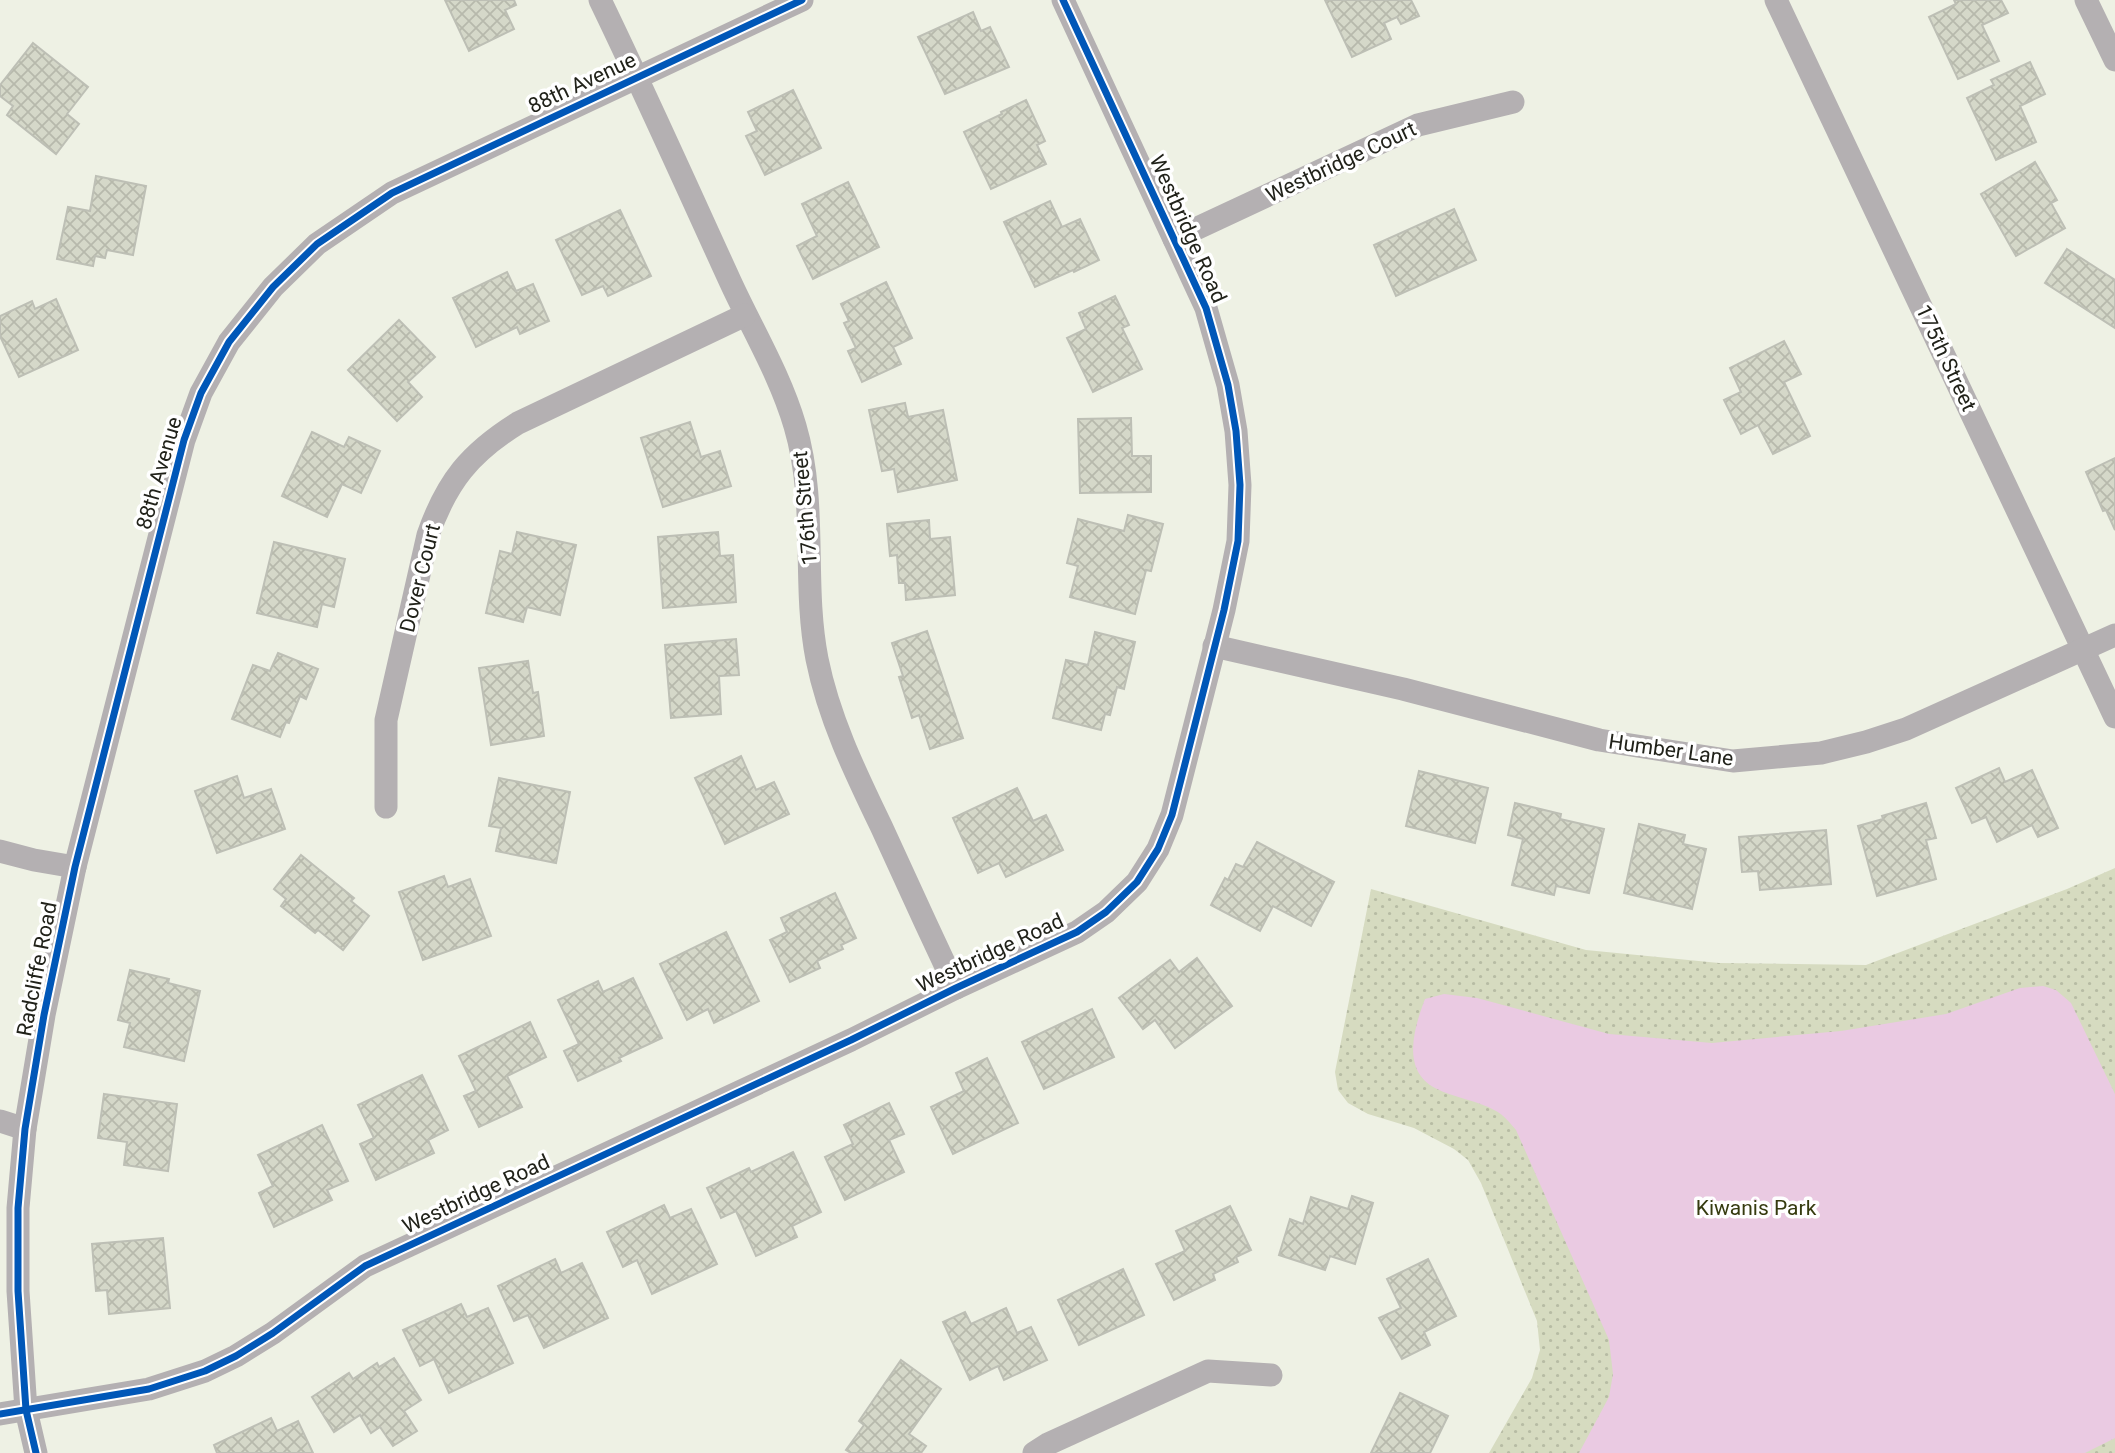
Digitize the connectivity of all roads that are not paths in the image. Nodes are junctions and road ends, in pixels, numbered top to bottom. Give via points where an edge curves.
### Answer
1 (600, 0) edge
2 (802, 0) edge
3 (1063, 0) edge
4 (1776, 0) edge
5 (2086, 0) edge
6 (2115, 60) edge
7 (637, 77) junction
8 (1513, 102) dead end
9 (1174, 239) junction
10 (745, 315) junction
11 (2115, 635) edge
12 (1214, 646) junction
13 (2084, 650) junction
14 (2115, 717) edge
15 (386, 807) dead end
16 (0, 851) edge
17 (75, 867) junction
18 (956, 988) junction
19 (0, 1121) edge
20 (25, 1129) junction
21 (1271, 1375) dead end
22 (26, 1410) junction
23 (0, 1414) edge
24 (36, 1453) edge
25 (1034, 1453) edge

1 - 7 street, 176th Street
2 - 7 street, 88th Avenue
3 - 9 street, Westbridge Road
4 - 13 street, 175th Street
5 - 6 street
7 - 10 street, 176th Street
7 - 17 street, 88th Avenue via 392,193 317,244 273,287 229,342 201,393 184,440
8 - 9 street, Westbridge Court via 1418,125
9 - 12 street, Westbridge Road via 1218,346 1236,431 1238,541
10 - 15 street, Dover Court via 518,423 485,445 458,473 428,535 386,720
10 - 18 street, 176th Street via 782,387 796,428 810,515 816,648 832,714
11 - 13 street, Humber Lane
12 - 13 street, Humber Lane via 1599,740 1733,761 1821,753 1886,736
12 - 18 street, Westbridge Road via 1172,815 1137,882 1077,932
13 - 14 street, 175th Street
16 - 17 street
17 - 20 street, Radcliffe Road
18 - 22 street, Westbridge Road via 365,1266 273,1333 205,1371 149,1389
19 - 20 street
20 - 22 street, Radcliffe Road via 18,1208 18,1291
21 - 25 street via 1208,1371
22 - 23 street, Westbridge Road
22 - 24 street, Radcliffe Road

